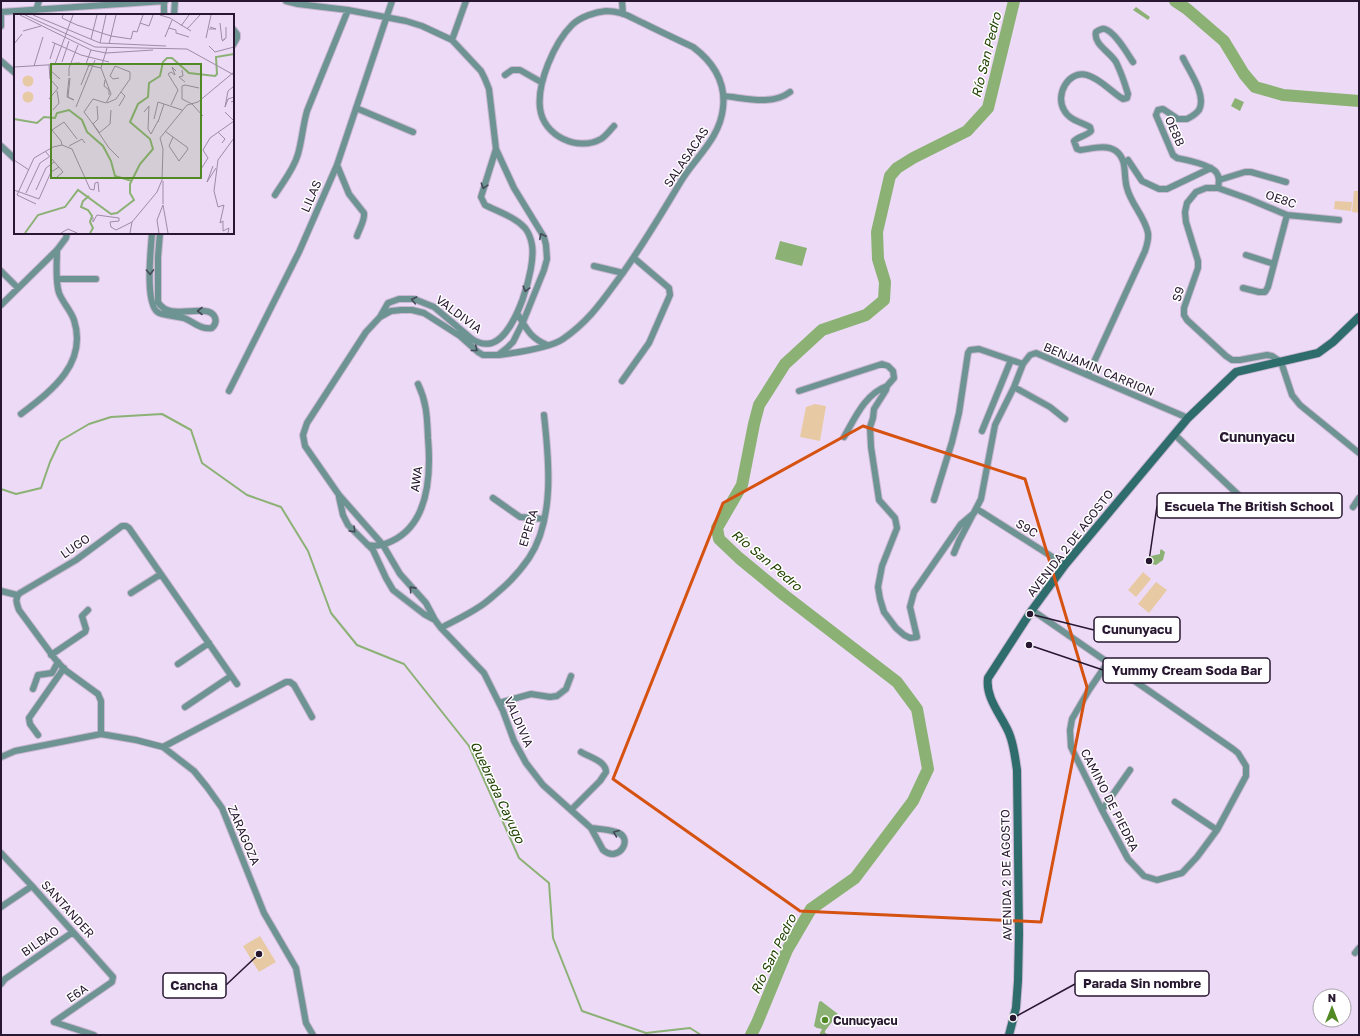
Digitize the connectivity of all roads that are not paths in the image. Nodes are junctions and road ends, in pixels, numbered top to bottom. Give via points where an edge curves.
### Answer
1 (39, 1) edge
2 (164, 1) edge
3 (175, 1) edge
4 (286, 1) edge
5 (392, 1) edge
6 (466, 1) edge
7 (622, 1) edge
8 (319, 4) edge
9 (36, 10) junction
10 (348, 10) junction
11 (1, 12) edge
12 (164, 14) edge
13 (174, 14) edge
14 (622, 14) junction
15 (387, 17) junction
16 (1, 26) edge
17 (234, 30) edge
18 (452, 40) junction
19 (234, 43) edge
20 (1183, 58) dead end
21 (1, 61) edge
22 (1133, 62) dead end
23 (14, 72) edge
24 (505, 76) dead end
25 (542, 82) junction
26 (790, 92) dead end
27 (724, 96) junction
28 (356, 108) junction
29 (614, 126) dead end
30 (413, 132) dead end
31 (1, 146) edge
32 (496, 149) junction
33 (14, 158) edge
34 (1128, 160) dead end
35 (337, 165) junction
36 (1210, 168) junction
37 (1219, 180) junction
38 (1286, 182) dead end
39 (1218, 188) junction
40 (275, 195) dead end
41 (1287, 215) junction
42 (1339, 220) dead end
43 (68, 234) edge
44 (152, 234) edge
45 (160, 234) edge
46 (356, 236) dead end
47 (57, 250) junction
48 (1246, 255) dead end
49 (634, 258) junction
50 (1274, 264) junction
51 (594, 266) dead end
52 (1, 271) edge
53 (623, 273) junction
54 (96, 278) dead end
55 (58, 279) junction
56 (18, 288) junction
57 (1242, 288) dead end
58 (1, 305) edge
59 (518, 313) junction
60 (380, 317) junction
61 (1359, 317) edge
62 (523, 322) junction
63 (462, 334) junction
64 (547, 345) junction
65 (498, 355) junction
66 (1011, 360) junction
67 (1281, 362) junction
68 (1023, 364) junction
69 (1088, 375) junction
70 (622, 381) dead end
71 (418, 384) dead end
72 (887, 386) junction
73 (1014, 387) junction
74 (229, 391) dead end
75 (799, 391) dead end
76 (20, 414) dead end
77 (544, 415) dead end
78 (1188, 418) junction
79 (1065, 419) dead end
80 (982, 431) dead end
81 (1174, 434) junction
82 (844, 437) dead end
83 (1359, 453) edge
84 (339, 495) junction
85 (493, 498) dead end
86 (1359, 498) edge
87 (934, 500) dead end
88 (1248, 504) dead end
89 (1353, 507) dead end
90 (975, 511) junction
91 (544, 519) junction
92 (383, 545) junction
93 (368, 546) junction
94 (954, 553) dead end
95 (1065, 565) junction
96 (161, 574) junction
97 (1, 591) edge
98 (132, 594) dead end
99 (17, 595) junction
100 (88, 610) dead end
101 (1032, 610) junction
102 (435, 620) junction
103 (441, 628) junction
104 (209, 643) junction
105 (51, 655) junction
106 (58, 662) junction
107 (1108, 662) junction
108 (178, 664) dead end
109 (64, 668) junction
110 (231, 676) junction
111 (571, 676) dead end
112 (237, 684) dead end
113 (33, 689) dead end
114 (499, 703) junction
115 (185, 707) dead end
116 (312, 717) dead end
117 (101, 734) junction
118 (38, 735) dead end
119 (163, 747) junction
120 (581, 752) dead end
121 (1, 758) edge
122 (1130, 770) dead end
123 (1175, 802) dead end
124 (571, 810) junction
125 (1102, 810) junction
126 (591, 828) junction
127 (1217, 830) junction
128 (1, 853) edge
129 (32, 886) junction
130 (1, 907) edge
131 (73, 932) junction
132 (112, 982) joint
133 (1, 984) edge
134 (1010, 1032) edge
135 (94, 1035) edge
136 (313, 1035) edge

1 - 9 street
2 - 9 street
2 - 12 street
3 - 13 street
4 - 8 street
5 - 15 street, LILAS
6 - 18 street
7 - 14 street
8 - 10 street
9 - 11 street
10 - 15 street
10 - 40 street via 307,111 298,155
11 - 16 street
14 - 25 street, SALASACAS via 605,11 585,16 573,24 548,64
14 - 27 street, SALASACAS via 693,47 703,55 719,76
15 - 18 street via 406,20
15 - 28 street, LILAS
17 - 19 street via 237,34
18 - 32 street via 481,71 485,79 489,89
20 - 36 street, OE8B via 1200,93 1198,111 1187,119 1178,119 1163,109 1158,110 1156,116 1177,158
21 - 23 street
22 - 69 street via 1113,34 1106,29 1100,29 1095,36 1116,62 1128,94 1127,98 1123,99 1095,78 1084,74 1067,81 1062,94 1066,114 1090,127 1089,134 1074,141 1077,149 1103,147 1112,149 1121,157 1128,194 1148,233 1145,251
24 - 25 street via 512,70 520,70
25 - 29 street, SALASACAS via 540,110 546,123 557,135 567,141 590,143 602,138
26 - 27 street via 784,97 772,100
27 - 49 street, SALASACAS via 716,134 684,176
28 - 30 street
28 - 35 street, LILAS
31 - 33 street
32 -> 59 street, VALDIVIA via 481,197 482,201 525,229 533,246 530,275
62 -> 32 street via 544,270 547,259 546,245 544,237 514,188
34 - 36 street via 1142,181 1167,189
35 - 46 street via 349,194 364,213
35 - 74 street, LILAS via 299,252
36 - 37 street via 1217,173
37 - 38 street via 1252,172
37 - 39 street
39 - 41 street, OE8C
39 - 67 street, S9 via 1206,188 1196,192 1187,203 1186,222 1198,268 1184,314 1187,320 1232,360 1267,355
41 - 42 street, OE8C
41 - 50 street
43 - 47 street
44 -> 45 street via 150,292 155,309 159,313 184,318 206,329 212,328 216,320 209,312 171,311 160,306
47 - 55 street
47 - 56 street
48 - 50 street
49 - 53 street, SALASACAS
49 - 70 street via 669,288 670,295 649,343
50 - 57 street via 1265,292
51 - 53 street
52 - 56 street
53 - 64 street, SALASACAS via 588,319 561,341
54 - 55 street
55 - 76 street via 59,293 74,319 77,332 75,354 63,376 54,386
56 - 58 street
59 - 62 street
59 - 63 street, VALDIVIA via 498,340 492,343 478,343
60 - 63 street via 391,312 412,310 424,313
63 -> 60 street, VALDIVIA via 434,307 414,299 399,299 388,303
60 - 84 street, VALDIVIA via 366,332 307,423 303,435 305,446
61 - 67 main road, AVENIDA 2 DE AGOSTO via 1318,353
62 - 64 street via 532,337
62 - 65 street via 513,342
63 -> 65 street, SALASACAS via 478,352
64 - 65 street, SALASACAS
66 - 68 street
66 - 80 street
66 - 87 street via 979,349 970,350 968,353 959,413
67 - 78 main road, AVENIDA 2 DE AGOSTO via 1236,372
67 - 83 street via 1292,395 1300,405
68 - 69 street, BENJAMIN CARRION via 1030,355 1036,353
68 - 73 street
69 - 78 street, BENJAMIN CARRION
71 - 92 street, AWA via 427,407 430,457 426,496 406,532
72 - 75 street via 894,378 893,371 886,364 882,364
72 - 82 street via 873,394 862,406
72 - 90 street via 874,409 870,427 871,447 880,500 895,518 897,528 882,566 878,587 884,612 904,635 910,638 917,637 910,607 914,592 961,524
73 - 79 street
73 - 90 street via 995,425 981,499
77 - 91 street, EPERA via 549,472
78 - 81 main road, AVENIDA 2 DE AGOSTO
81 - 88 street
81 - 95 main road, AVENIDA 2 DE AGOSTO
84 - 92 street, VALDIVIA
84 -> 93 street, VALDIVIA via 348,525
85 - 91 street via 520,517
86 - 89 street
90 - 94 street
90 - 95 street, S9C
91 - 103 street, EPERA via 535,548 511,580 480,607
92 - 93 street, AWA
102 -> 92 street, VALDIVIA via 426,603 400,574
93 - 102 street, VALDIVIA via 373,550 394,590
95 - 101 main road, AVENIDA 2 DE AGOSTO
96 - 98 street
96 - 99 street, LUGO via 129,528 124,526 76,560
96 - 104 street, LUGO
97 - 99 street
99 - 105 street via 16,603 19,610
100 - 105 street via 82,616 85,632
101 - 107 street, CAMINO DE PIEDRA
101 - 134 main road, AVENIDA 2 DE AGOSTO via 992,671 987,684 1009,733 1017,770 1018,981 1016,1008
102 - 103 street, VALDIVIA
103 - 114 street, VALDIVIA via 484,673
104 - 108 street
104 - 110 street, LUGO
105 - 106 street
106 - 109 street
106 - 113 street via 52,673 38,675
107 - 125 street, CAMINO DE PIEDRA via 1072,719 1070,730 1071,746
107 - 127 street, CAMINO DE PIEDRA via 1238,753 1246,766 1246,776
109 - 117 street via 98,694
109 - 118 street via 30,718 30,724
110 - 112 street, LUGO
110 - 115 street
111 - 114 street via 566,689 557,696 531,694
114 - 124 street, VALDIVIA via 514,742 526,763 543,785
116 - 119 street via 294,685 286,682
117 - 119 street, ZARAGOZA
117 - 121 street, ZARAGOZA via 22,750
119 - 136 street, ZARAGOZA via 194,772 222,808 264,913 296,968 306,1023
120 - 124 street via 602,763 606,772
122 - 125 street
123 - 127 street
124 - 126 street, VALDIVIA
125 - 127 street, CAMINO DE PIEDRA via 1128,859 1144,876 1157,880 1182,873
126 -> 126 street, VALDIVIA via 606,852 614,854 624,846 621,834
128 - 129 street, SANTANDER
129 - 130 street
129 - 131 street, SANTANDER
131 - 132 street, SANTANDER via 113,975
131 - 133 street, BILBAO
132 - 135 street, E6A via 54,1022

